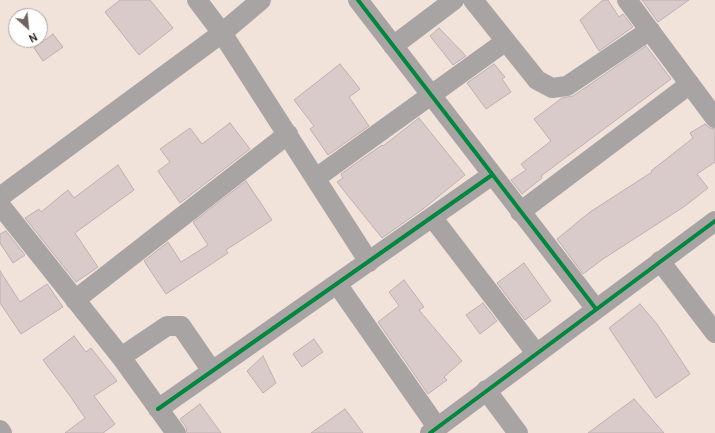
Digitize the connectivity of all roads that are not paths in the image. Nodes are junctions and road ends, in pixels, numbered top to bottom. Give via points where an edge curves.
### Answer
1 (197, 0) edge
2 (261, 0) edge
3 (358, 0) edge
4 (454, 0) edge
5 (473, 0) edge
6 (628, 0) edge
7 (650, 30) junction
8 (222, 32) junction
9 (506, 41) junction
10 (393, 46) junction
11 (690, 84) junction
12 (430, 95) junction
13 (715, 118) edge
14 (288, 134) junction
15 (492, 175) junction
16 (316, 178) junction
17 (0, 197) edge
18 (0, 205) edge
19 (520, 212) junction
20 (432, 217) junction
21 (715, 221) edge
22 (660, 261) junction
23 (369, 262) junction
24 (337, 284) junction
25 (75, 300) junction
26 (596, 309) junction
27 (715, 333) edge
28 (536, 353) junction
29 (121, 357) junction
30 (212, 371) junction
31 (486, 390) junction
32 (158, 409) junction
33 (0, 430) edge
34 (433, 430) edge
35 (2, 433) edge
36 (176, 433) edge
37 (518, 433) edge

1 - 8 street
2 - 8 street
3 - 10 street
4 - 10 street
5 - 9 street
6 - 7 street
7 - 9 street via 566,86 552,88 537,80
7 - 11 street
8 - 14 street
8 - 17 street
9 - 12 street
10 - 12 street
11 - 13 street
11 - 19 street
12 - 15 street
12 - 16 street
14 - 16 street
14 - 25 street
15 - 19 street
15 - 20 street
16 - 23 street
18 - 25 street
19 - 26 street
20 - 23 street
20 - 28 street
21 - 22 street
22 - 26 street
22 - 27 street
23 - 24 street
24 - 30 street
24 - 34 street
25 - 29 street
26 - 28 street
28 - 31 street
29 - 30 street via 167,326 181,326
29 - 32 street
30 - 32 street
31 - 34 street
31 - 37 street
32 - 36 street
33 - 35 street

